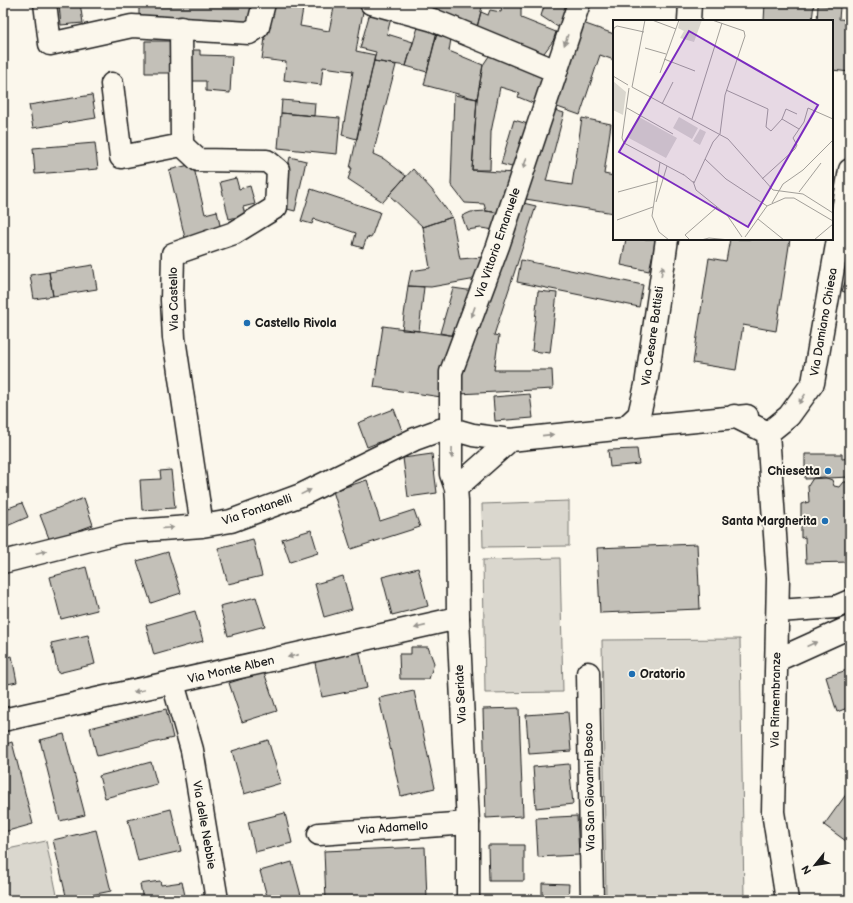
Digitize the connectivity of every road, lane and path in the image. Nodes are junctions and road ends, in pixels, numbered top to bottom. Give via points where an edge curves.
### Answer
1 (45, 3) edge
2 (264, 3) edge
3 (371, 3) edge
4 (579, 3) edge
5 (690, 3) edge
6 (689, 20) edge
7 (181, 28) junction
8 (556, 71) junction
9 (112, 84) dead end
10 (182, 145) junction
11 (850, 170) edge
12 (846, 222) edge
13 (667, 240) edge
14 (643, 397) junction
15 (734, 416) junction
16 (789, 416) junction
17 (668, 424) junction
18 (625, 428) junction
19 (452, 429) junction
20 (768, 433) junction
21 (510, 440) junction
22 (456, 488) junction
23 (774, 499) junction
24 (202, 526) junction
25 (3, 562) edge
26 (850, 601) edge
27 (778, 611) junction
28 (458, 618) junction
29 (850, 627) edge
30 (777, 660) junction
31 (588, 673) dead end
32 (173, 683) junction
33 (3, 720) edge
34 (468, 822) junction
35 (319, 834) dead end
36 (217, 900) edge
37 (468, 900) edge
38 (592, 900) edge
39 (787, 900) edge

1 - 7 street via 50,44 132,26
2 - 7 street via 258,27 249,33
3 - 8 street via 433,20
4 -> 8 street, Via Vittorio Emanuele
5 - 6 street
7 - 10 street
8 -> 19 street, Via Vittorio Emanuele via 498,246 451,372
9 - 10 street via 120,157
10 - 24 street, Via Castello via 198,160 267,161 278,170 276,207 234,232 173,254 174,338
11 - 12 street, Via Damiano Chiesa
12 -> 16 street, Via Damiano Chiesa via 813,383
14 -> 13 street, Via Cesare Battisti
14 - 17 street
14 - 18 street, Via Cesare Battisti via 639,415
15 - 16 street
15 - 17 street
15 - 20 street
16 - 20 street, Via Damiano Chiesa
16 - 23 street, Via Rimembranze
17 - 18 street
21 -> 18 street
19 - 21 street
19 -> 22 street, Via Vittorio Emanuele via 451,474
24 -> 19 street, Via Fontanelli via 232,521 263,511 415,439 440,430
20 - 23 street, Via Rimembranze
21 - 22 street
22 - 28 street, Via Seriate
23 - 27 street, Via Rimembranze
25 -> 24 street, Via Fontanelli via 121,532
26 - 27 street via 836,607
27 - 30 street, Via Rimembranze
28 -> 32 street, Via Monte Alben
28 - 34 street, Via Seriate
30 -> 29 street
30 - 39 street, Via Rimembranze via 773,812
31 - 38 street, Via San Giovanni Bosco
32 -> 33 street, Via Monte Alben
32 - 36 street, Via delle Nebbie via 192,750
34 - 35 street, Via Adamello
34 - 37 street, Via Seriate

